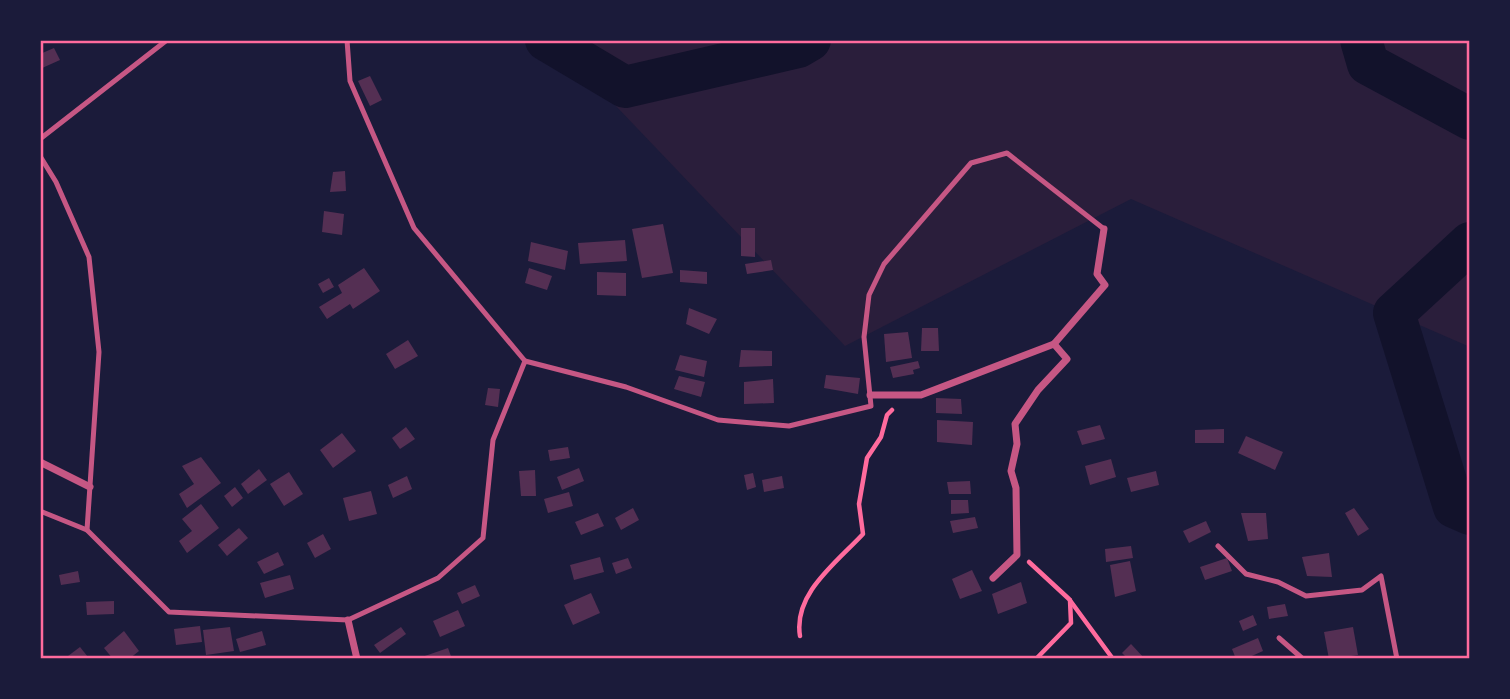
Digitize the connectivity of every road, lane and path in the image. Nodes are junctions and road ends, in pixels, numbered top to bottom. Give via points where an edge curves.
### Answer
1 (167, 40) edge
2 (347, 40) edge
3 (40, 139) edge
4 (40, 156) edge
5 (1104, 229) joint
6 (1054, 344) junction
7 (525, 361) junction
8 (870, 395) junction
9 (895, 408) dead end
10 (40, 463) edge
11 (90, 487) junction
12 (40, 511) edge
13 (87, 530) junction
14 (1218, 546) dead end
15 (1017, 555) junction
16 (993, 578) dead end
17 (1069, 599) junction
18 (348, 620) junction
19 (800, 636) dead end
20 (1279, 638) dead end
21 (357, 659) edge
22 (1036, 659) edge
23 (1112, 659) edge
24 (1303, 659) edge
25 (1397, 659) edge

1 - 3 lane
2 - 7 lane via 350,81 414,229
4 - 11 lane via 89,257 99,352
5 - 6 street via 1097,274 1105,285
5 - 8 lane via 1007,153 971,163 884,264 869,295 864,337
6 - 8 street via 921,395
6 - 15 street via 1067,359 1015,424 1017,444 1011,471 1016,488
7 - 8 lane via 626,387 719,420 789,426 871,406
7 - 18 lane via 493,440 483,538 438,578
9 - 19 path via 887,415 881,437 867,458 859,504 863,534 806,597 798,620
10 - 11 street
11 - 13 lane
12 - 13 lane
13 - 18 lane via 169,612
14 - 25 lane via 1245,574 1278,582 1306,596 1362,590 1381,576
15 - 16 street
15 - 17 path
17 - 22 path via 1071,623
17 - 23 path
18 - 21 street
20 - 24 lane

